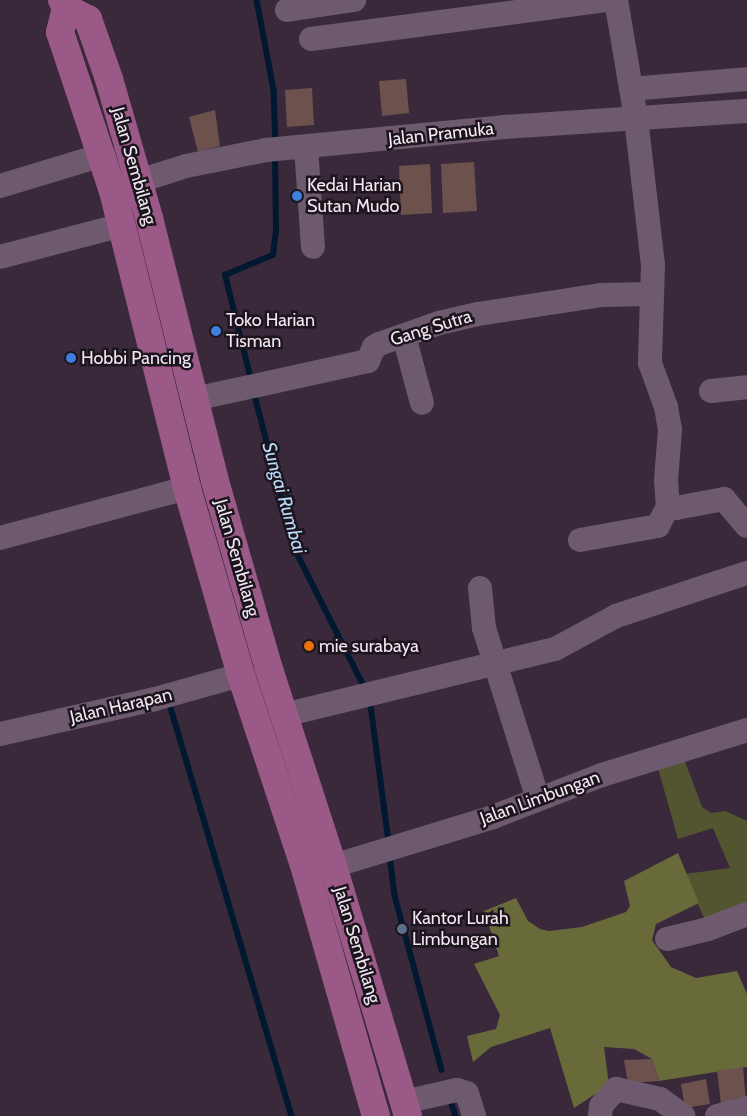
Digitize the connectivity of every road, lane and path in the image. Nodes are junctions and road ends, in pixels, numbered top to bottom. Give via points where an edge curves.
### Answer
1 (354, 0) edge
2 (607, 0) edge
3 (616, 0) edge
4 (515, 5) edge
5 (287, 10) dead end
6 (69, 15) edge
7 (310, 39) dead end
8 (747, 79) edge
9 (631, 89) junction
10 (747, 111) edge
11 (636, 118) junction
12 (306, 147) junction
13 (103, 155) junction
14 (139, 181) junction
15 (0, 186) edge
16 (122, 225) junction
17 (313, 246) dead end
18 (0, 257) edge
19 (652, 294) junction
20 (404, 336) junction
21 (747, 387) edge
22 (711, 391) dead end
23 (194, 399) junction
24 (422, 403) dead end
25 (187, 488) junction
26 (668, 506) junction
27 (747, 526) edge
28 (0, 538) edge
29 (580, 540) dead end
30 (747, 573) edge
31 (480, 588) dead end
32 (496, 664) junction
33 (241, 674) junction
34 (284, 715) junction
35 (747, 730) edge
36 (0, 734) edge
37 (538, 799) junction
38 (333, 866) junction
39 (747, 914) edge
40 (667, 939) dead end
41 (747, 1108) edge
42 (406, 1109) edge
43 (376, 1116) edge
44 (474, 1116) edge
45 (600, 1116) edge
46 (683, 1116) edge
47 (717, 1116) edge

1 - 5 street
2 - 4 street
3 - 9 street
4 - 7 street
6 - 13 main road, Jalan Sembilang
6 - 14 main road, Jalan Sembilang via 110,79
8 - 9 street
9 - 11 street
10 - 11 street, Jalan Pramuka
11 - 12 street, Jalan Pramuka
11 - 19 street via 653,265
12 - 14 street, Jalan Pramuka via 274,149 186,166
12 - 17 street
13 - 15 street
13 - 16 main road, Jalan Sembilang
14 - 23 main road, Jalan Sembilang
16 - 18 street
16 - 25 main road, Jalan Sembilang
19 - 20 street, Gang Sutra via 601,295 497,311 440,323
19 - 26 street via 650,363 666,407 670,430 666,480
20 - 23 street, Gang Sutra via 374,347 368,362
20 - 24 street
21 - 22 street
23 - 34 main road, Jalan Sembilang
25 - 28 street
25 - 33 main road, Jalan Sembilang
26 - 27 street via 676,508 724,499
26 - 29 street via 658,526
30 - 32 street via 616,616 555,649
31 - 32 street via 484,628
32 - 34 street
32 - 37 street
33 - 36 street, Jalan Harapan via 155,699
33 - 43 main road, Jalan Sembilang via 306,872
34 - 38 main road, Jalan Sembilang
35 - 37 street, Jalan Limbungan
37 - 38 street, Jalan Limbungan via 493,817
38 - 42 main road, Jalan Sembilang
39 - 40 street via 708,929
41 - 47 street
42 - 44 street via 457,1090 467,1093
45 - 46 street via 601,1106 616,1089 660,1099

